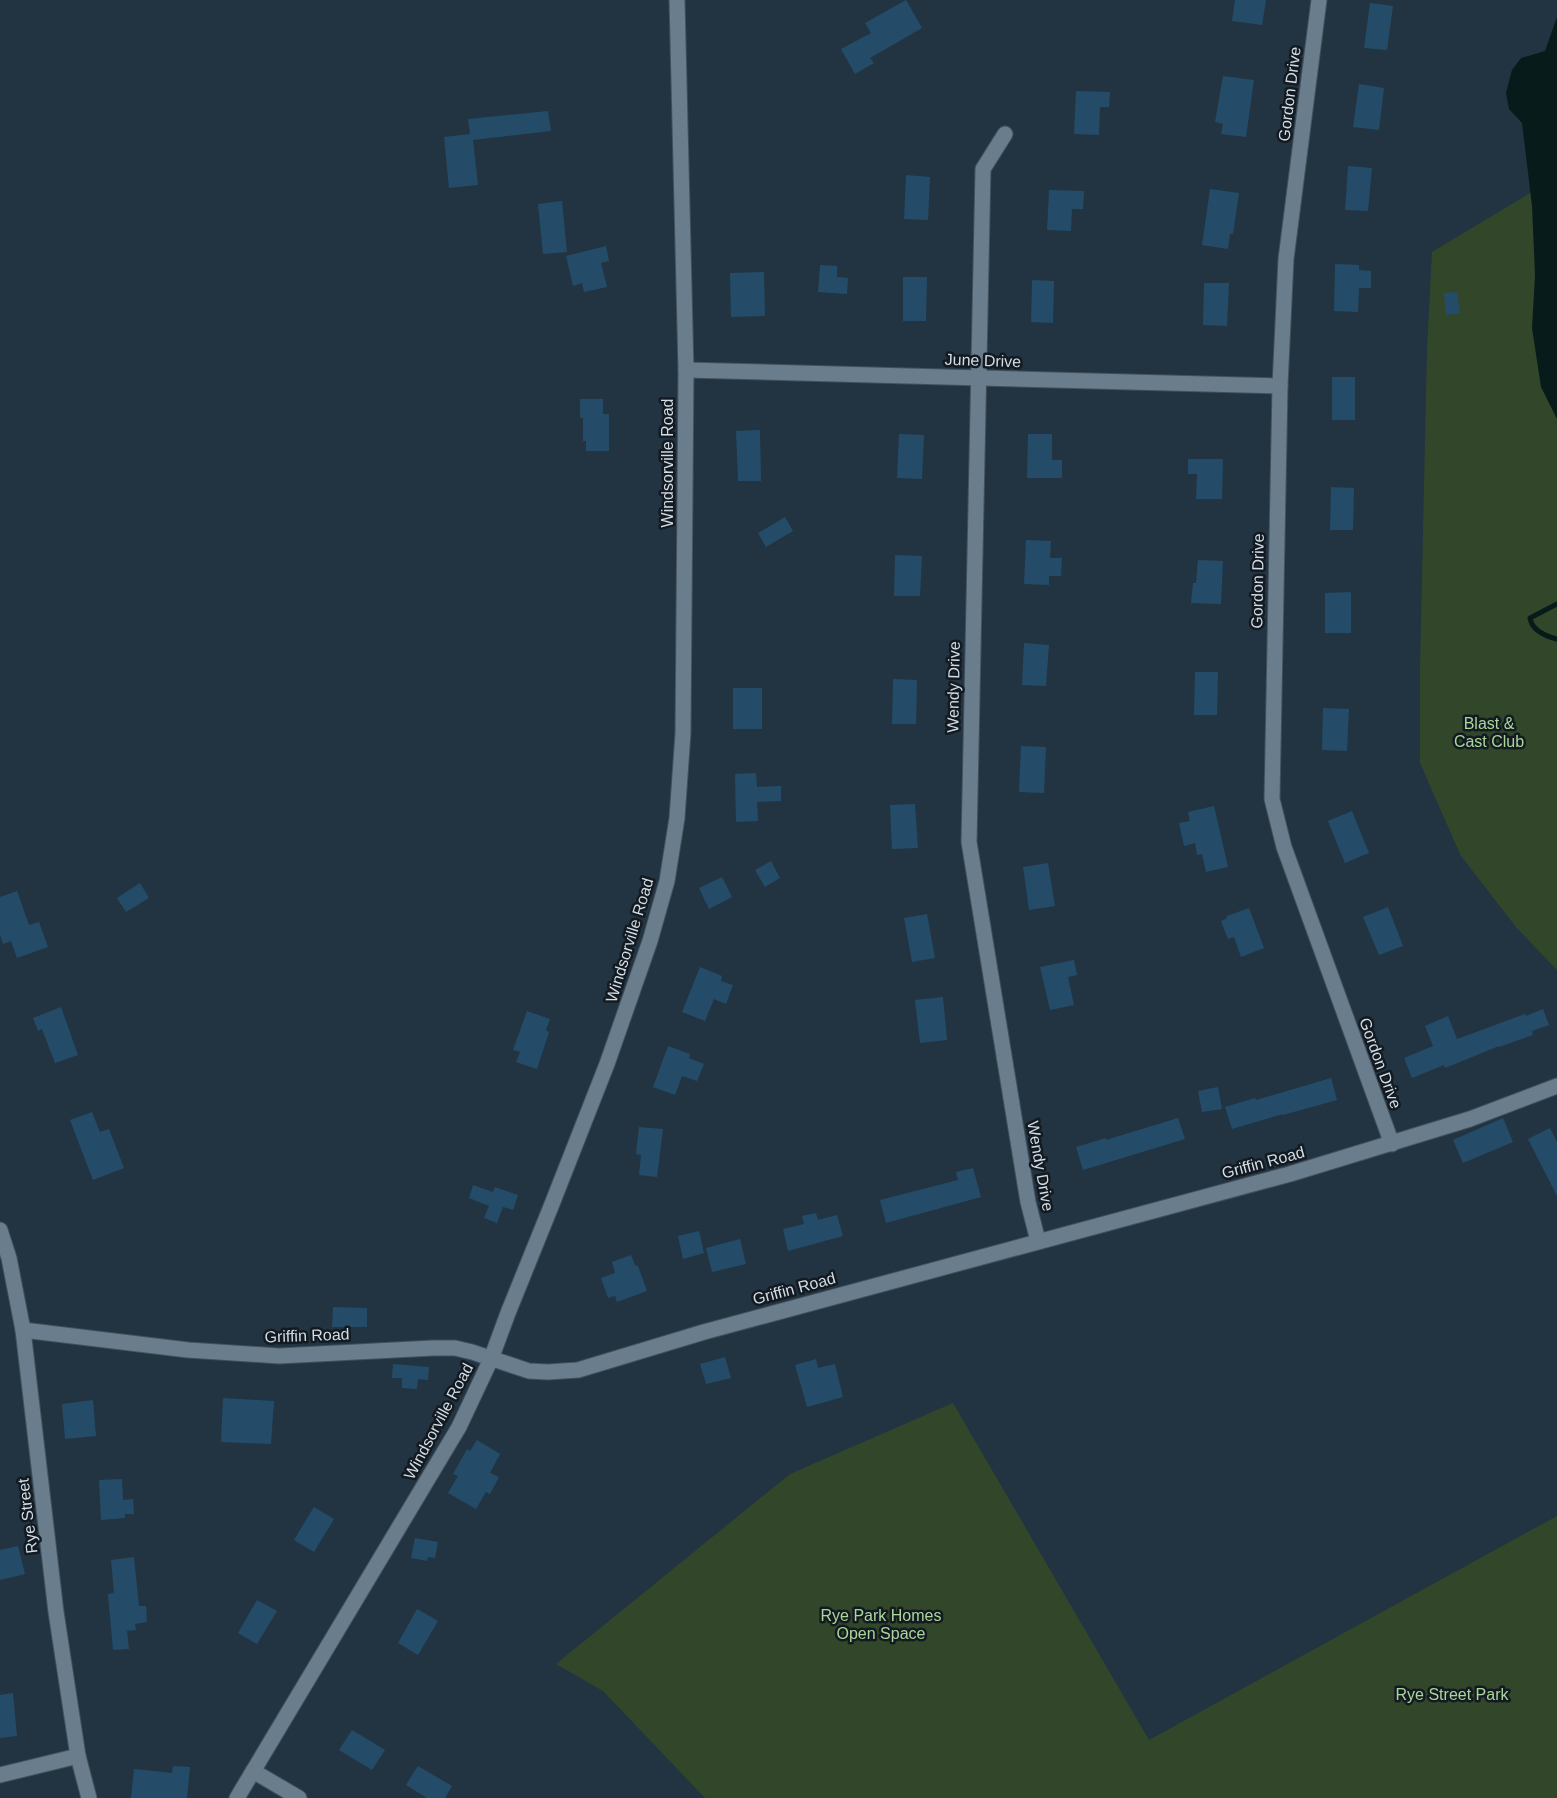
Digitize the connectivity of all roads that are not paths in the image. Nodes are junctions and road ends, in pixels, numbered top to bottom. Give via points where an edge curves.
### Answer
1 (678, 0) edge
2 (1319, 0) edge
3 (1005, 134) dead end
4 (686, 370) junction
5 (978, 378) junction
6 (1280, 386) junction
7 (1557, 1086) edge
8 (1392, 1144) junction
9 (0, 1230) edge
10 (1038, 1241) junction
11 (23, 1330) junction
12 (491, 1359) junction
13 (78, 1756) junction
14 (253, 1771) junction
15 (0, 1775) edge
16 (89, 1798) edge
17 (237, 1798) edge
18 (299, 1798) edge

1 - 4 street, Windsorville Road
2 - 6 street, Gordon Drive via 1286,259
3 - 5 street, Wendy Drive via 983,169
4 - 5 street, June Drive
4 - 12 street, Windsorville Road via 683,733 677,818 667,881 607,1064
5 - 6 street, June Drive
5 - 10 street, Wendy Drive via 969,842 1028,1202
6 - 8 street, Gordon Drive via 1272,799 1284,847
7 - 8 street, Griffin Road
8 - 10 street, Griffin Road
9 - 11 street, Rye Street
10 - 12 street, Griffin Road via 578,1370 529,1371
11 - 12 street, Griffin Road via 188,1350 279,1356 455,1348
11 - 13 street, Rye Street via 56,1612
12 - 14 street, Windsorville Road via 459,1427
13 - 15 street
13 - 16 street, Rye Street
14 - 17 street, Windsorville Road
14 - 18 street

